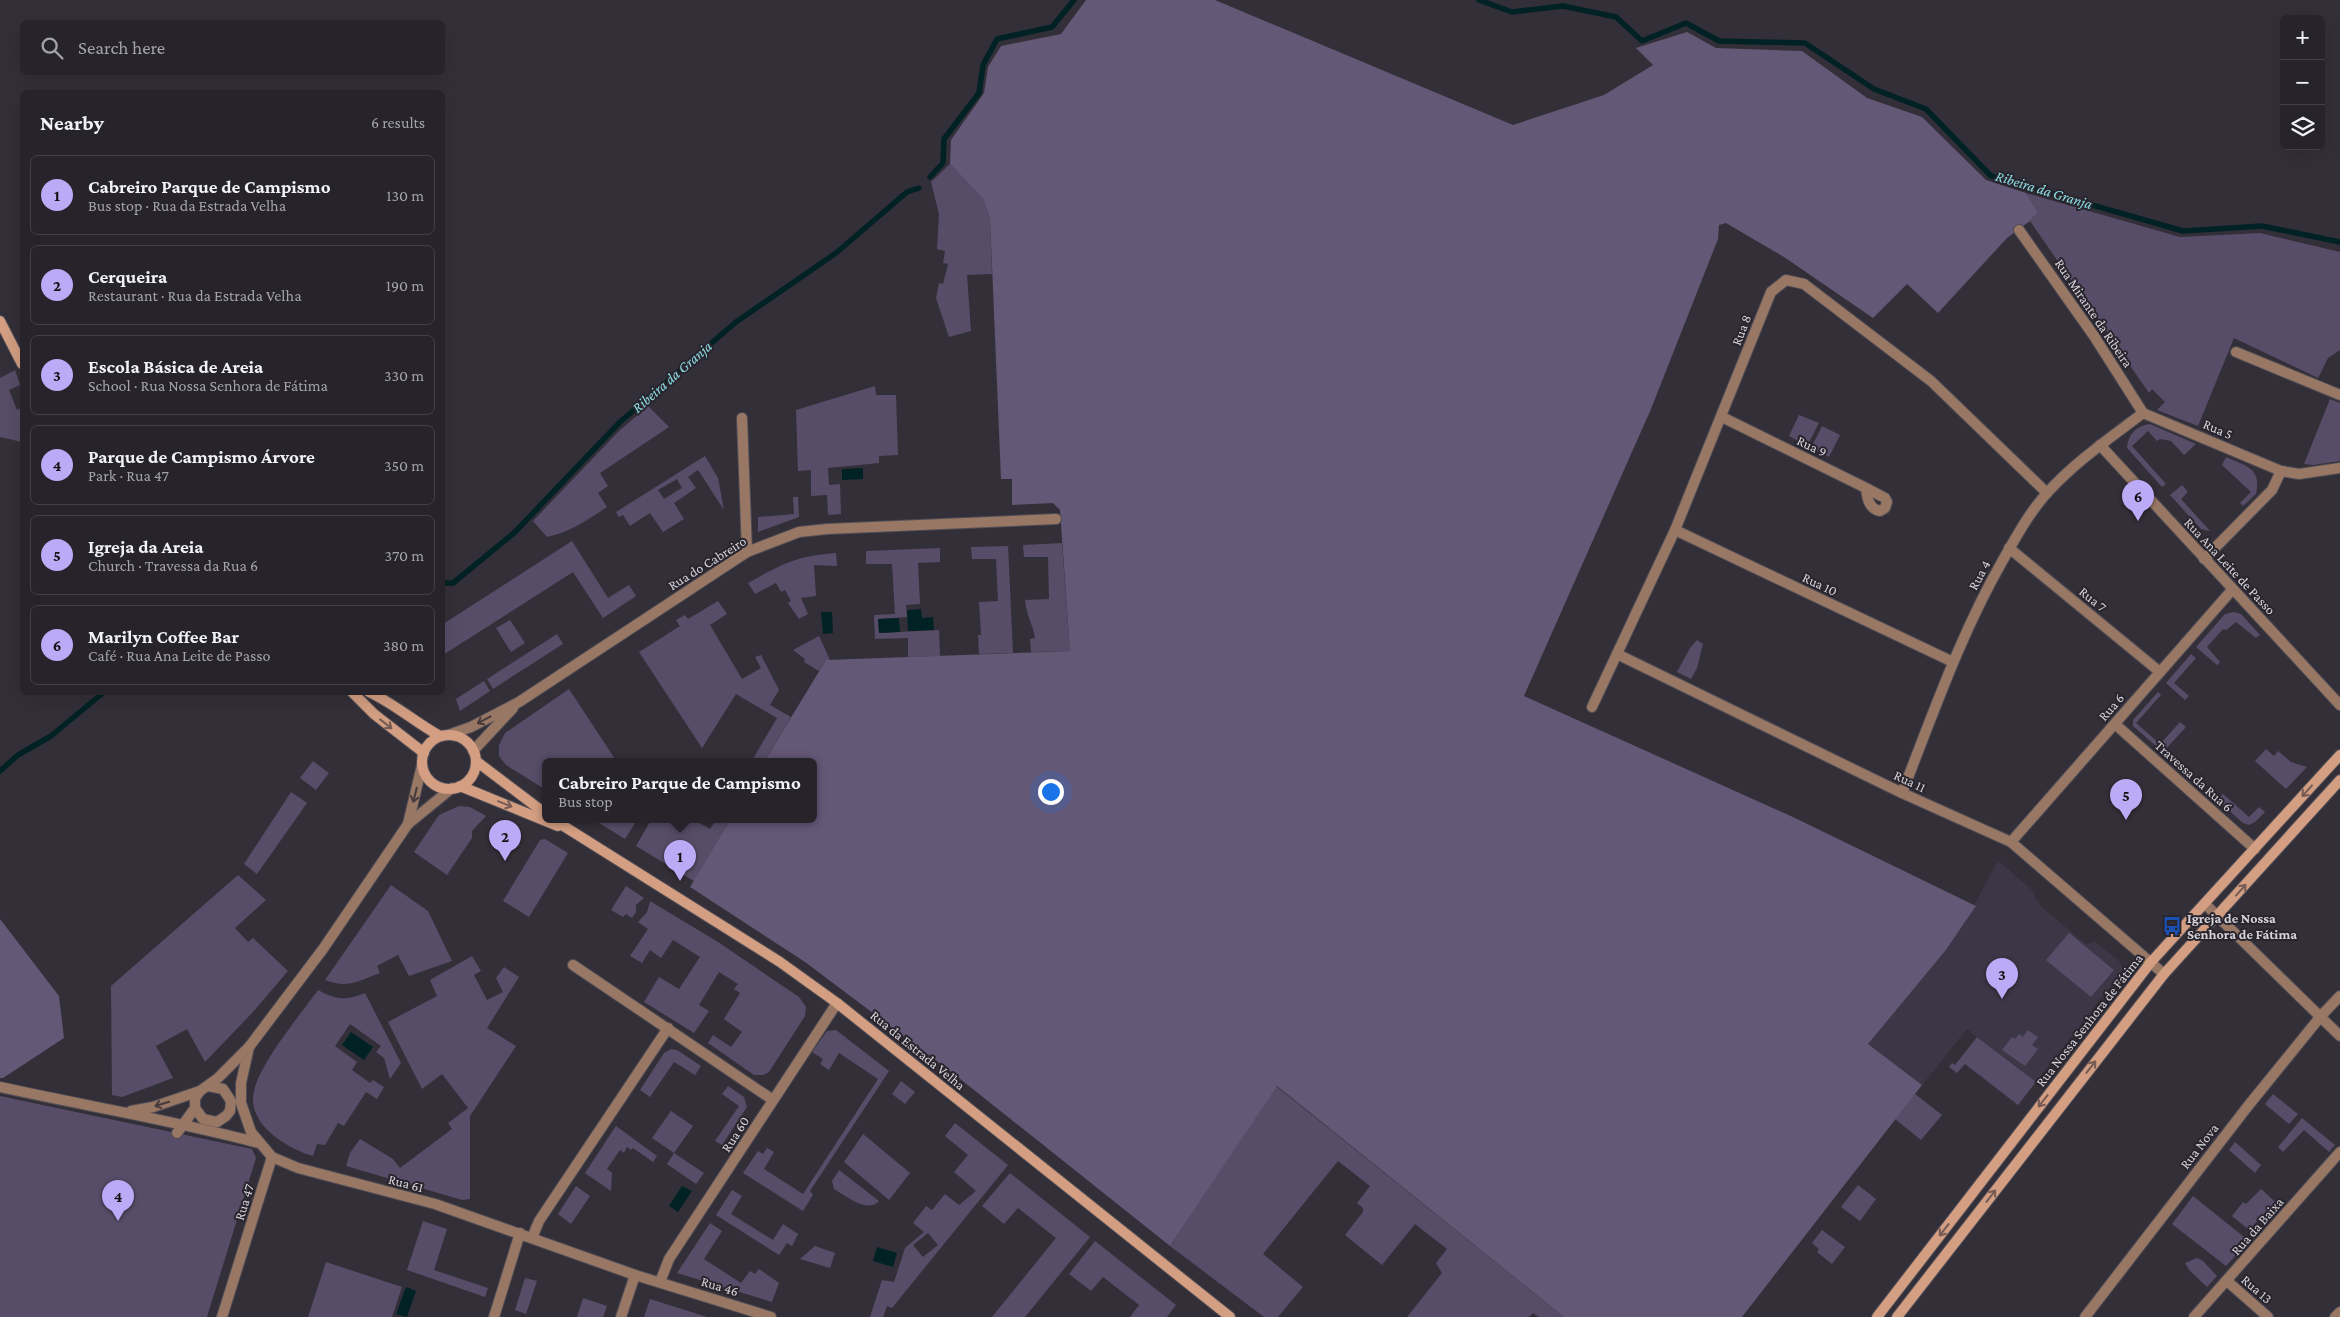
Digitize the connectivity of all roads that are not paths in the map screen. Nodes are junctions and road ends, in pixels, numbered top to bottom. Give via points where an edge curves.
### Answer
1 (2019, 230) dead end
2 (0, 321) edge
3 (2236, 352) dead end
4 (20, 360) edge
5 (2340, 395) edge
6 (2143, 413) junction
7 (1722, 417) junction
8 (742, 418) dead end
9 (2100, 445) junction
10 (2340, 468) edge
11 (2281, 471) junction
12 (2047, 493) junction
13 (1887, 502) dead end
14 (1056, 518) dead end
15 (1675, 530) junction
16 (2009, 548) junction
17 (747, 552) junction
18 (2204, 559) junction
19 (2232, 590) junction
20 (1618, 654) junction
21 (1953, 662) junction
22 (2160, 672) junction
23 (355, 695) edge
24 (375, 695) edge
25 (519, 702) junction
26 (2340, 705) edge
27 (1592, 707) dead end
28 (2115, 724) junction
29 (444, 736) junction
30 (424, 753) junction
31 (2340, 755) edge
32 (474, 756) junction
33 (422, 765) junction
34 (2340, 780) edge
35 (456, 787) junction
36 (1902, 793) junction
37 (542, 811) edge
38 (542, 820) edge
39 (548, 823) edge
40 (558, 823) edge
41 (408, 824) junction
42 (569, 831) junction
43 (2011, 842) junction
44 (2255, 848) junction
45 (2205, 904) junction
46 (2218, 916) junction
47 (2151, 962) junction
48 (573, 965) dead end
49 (2164, 974) junction
50 (2340, 996) edge
51 (837, 1003) junction
52 (2321, 1016) junction
53 (668, 1028) junction
54 (2340, 1036) edge
55 (249, 1046) junction
56 (0, 1087) edge
57 (204, 1089) junction
58 (773, 1100) junction
59 (234, 1102) junction
60 (195, 1108) junction
61 (123, 1113) junction
62 (226, 1116) junction
63 (204, 1120) junction
64 (184, 1123) junction
65 (215, 1131) junction
66 (177, 1133) dead end
67 (208, 1140) dead end
68 (259, 1143) junction
69 (2340, 1152) edge
70 (272, 1157) junction
71 (520, 1233) junction
72 (532, 1238) junction
73 (635, 1275) junction
74 (2227, 1281) junction
75 (660, 1282) junction
76 (2340, 1312) edge
77 (1880, 1316) edge
78 (222, 1317) edge
79 (494, 1317) edge
80 (621, 1317) edge
81 (772, 1317) edge
82 (1230, 1317) edge
83 (1897, 1317) edge
84 (2085, 1317) edge
85 (2194, 1317) edge
86 (2268, 1317) edge
87 (2335, 1317) edge

1 - 6 street, Rua Mirante da Ribeira via 2094,336
2 - 4 street
3 - 5 street
6 - 9 street, Rua 4
6 - 11 street, Rua 5
7 - 12 street, Rua 8 via 1771,292 1786,280 1804,284 1931,381
7 - 13 street, Rua 9 via 1866,488
7 - 15 street, Rua 8
8 - 17 street
9 - 12 street, Rua 4
9 - 18 street, Rua Ana Leite de Passo
10 - 11 street, Rua 5 via 2300,474
11 - 18 street via 2272,490
12 - 16 street, Rua 4
14 - 17 street, Rua do Cabreiro via 827,528 799,532
15 - 20 street, Rua 8
15 - 21 street, Rua 10
16 - 21 street, Rua 4 via 1986,589
16 - 22 street, Rua 7
17 - 25 street, Rua do Cabreiro
18 - 19 street, Rua Ana Leite de Passo
19 - 22 street, Rua 6
19 - 26 street, Rua Ana Leite de Passo
20 - 27 street, Rua 8
20 - 36 street, Rua 11
21 - 36 street, Rua 4
22 - 28 street, Rua 6
23 -> 30 street
24 - 29 street via 416,723
25 -> 29 street via 471,727
25 - 32 street
28 - 43 street, Rua 6
28 - 44 street, Travessa da Rua 6
29 - 30 street via 433,740
29 - 32 street via 463,739
30 - 33 street
31 -> 44 street, Rua Nossa Senhora de Fátima
32 - 35 street via 472,776
32 - 37 street
33 - 35 street via 432,783
33 -> 41 street
46 -> 34 street
35 -> 38 street, Rua da Estrada Velha
35 - 41 street
36 - 43 street, Rua 11
39 -> 42 street, Rua da Estrada Velha
40 - 42 street, Rua da Estrada Velha
41 - 55 street via 323,950
42 - 51 street, Rua da Estrada Velha via 780,962
43 - 47 street, Rua 11
44 - 45 street, Rua Nossa Senhora de Fátima
45 - 46 street
45 - 47 street, Rua Nossa Senhora de Fátima
46 - 49 street
46 - 52 street
47 - 49 street, Rua 11
47 -> 77 street, Rua Nossa Senhora de Fátima
48 - 53 street
83 -> 49 street
50 - 52 street, Rua Nova
51 - 58 street, Rua 60
51 - 82 street, Rua da Estrada Velha
52 - 54 street
52 - 84 street, Rua Nova
53 - 58 street
53 - 72 street via 539,1221
55 - 57 street
55 - 59 street via 240,1091
56 - 61 street
57 - 59 street via 218,1086
57 - 60 street via 196,1098
57 -> 61 street via 153,1107
58 - 75 street, Rua 60 via 669,1259
59 - 62 street
59 - 68 street
60 - 63 street
60 - 64 street
61 - 64 street
62 - 63 street via 217,1122
62 - 65 street
63 - 64 street
63 - 65 street
64 - 65 street
64 - 66 street
65 - 67 street
65 - 68 street
68 - 70 street
69 - 74 street, Rua da Baixa
70 - 71 street, Rua 61 via 298,1168 435,1204
70 - 78 street, Rua 47
71 - 72 street, Rua 61
71 - 79 street
72 - 73 street, Rua 61
73 - 75 street, Rua 61
73 - 80 street
74 - 85 street, Rua da Baixa
74 - 86 street, Rua 13
75 - 81 street, Rua 46
76 - 87 street

